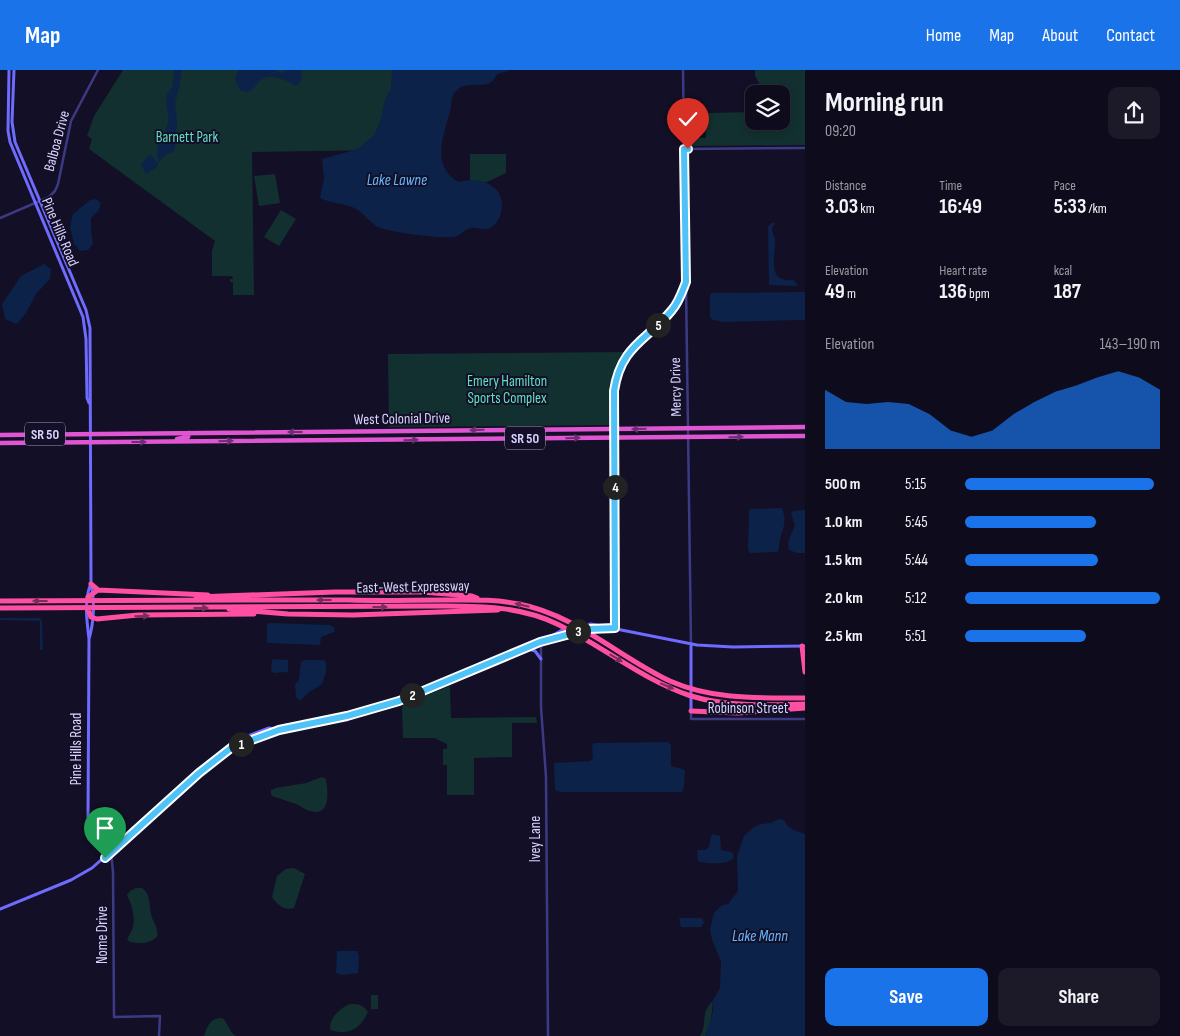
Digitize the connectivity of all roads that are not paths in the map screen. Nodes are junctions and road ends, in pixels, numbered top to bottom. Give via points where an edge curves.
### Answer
1 (9, 70) edge
2 (14, 70) edge
3 (98, 70) edge
4 (683, 70) edge
5 (805, 148) edge
6 (684, 149) junction
7 (40, 200) junction
8 (36, 202) junction
9 (0, 218) edge
10 (686, 282) junction
11 (686, 296) junction
12 (680, 298) junction
13 (86, 379) junction
14 (92, 394) junction
15 (90, 404) junction
16 (688, 428) junction
17 (805, 428) edge
18 (614, 429) junction
19 (453, 431) junction
20 (276, 432) junction
21 (320, 432) junction
22 (345, 432) junction
23 (189, 433) junction
24 (211, 433) junction
25 (15, 434) junction
26 (90, 434) junction
27 (0, 435) edge
28 (783, 436) junction
29 (805, 436) edge
30 (688, 437) junction
31 (614, 438) junction
32 (453, 439) junction
33 (305, 440) junction
34 (326, 440) junction
35 (256, 441) junction
36 (90, 442) junction
37 (167, 442) junction
38 (192, 442) junction
39 (0, 443) edge
40 (91, 584) junction
41 (96, 592) junction
42 (214, 596) junction
43 (88, 597) junction
44 (478, 598) junction
45 (176, 600) junction
46 (0, 601) edge
47 (0, 608) edge
48 (226, 608) junction
49 (88, 609) junction
50 (504, 609) junction
51 (267, 613) junction
52 (93, 618) junction
53 (615, 628) junction
54 (89, 639) junction
55 (540, 642) junction
56 (691, 644) junction
57 (804, 646) edge
58 (525, 648) junction
59 (541, 660) junction
60 (805, 672) edge
61 (805, 698) edge
62 (805, 704) edge
63 (805, 708) edge
64 (691, 711) junction
65 (805, 719) edge
66 (277, 730) junction
67 (239, 744) junction
68 (110, 852) junction
69 (0, 909) edge
70 (159, 1036) edge
71 (548, 1036) edge

1 - 8 main road, Pine Hills Road via 9,136
2 - 7 main road, Pine Hills Road via 13,133
3 - 7 street, Balboa Drive via 71,121 58,184 49,197
4 - 6 street, Mercy Drive
5 - 6 street
6 - 10 street, Mercy Drive
7 - 8 street, Balboa Drive
7 - 14 main road, Pine Hills Road via 88,318
8 - 9 street, Balboa Drive
8 - 13 main road, Pine Hills Road via 83,318
10 - 11 street, Mercy Drive
10 - 12 street
11 - 12 street
11 - 16 street, Mercy Drive
12 - 18 street via 663,320 636,344 621,365 614,391
13 - 14 main road
13 - 15 main road, Pine Hills Road
14 - 15 main road, Pine Hills Road
15 - 26 main road, Pine Hills Road
16 - 17 highway, West Colonial Drive / SR 50
16 -> 18 highway, West Colonial Drive / SR 50
16 - 30 street, Mercy Drive
17 - 28 highway via 788,430
18 -> 19 highway, West Colonial Drive / SR 50
18 - 31 street
19 - 22 highway, West Colonial Drive / SR 50
19 - 32 highway
21 -> 20 highway, West Colonial Drive / SR 50
20 - 24 highway, West Colonial Drive / SR 50
20 - 35 highway via 274,435 257,436
21 - 22 highway, West Colonial Drive / SR 50
21 - 33 highway via 318,437
22 - 34 highway via 328,434
23 - 24 highway, West Colonial Drive / SR 50
23 - 26 highway, West Colonial Drive / SR 50
23 - 37 highway via 188,438
24 - 38 highway via 193,436
25 - 26 highway, West Colonial Drive / SR 50
25 - 27 highway, West Colonial Drive / SR 50
25 - 39 highway
26 - 36 main road, Pine Hills Road
28 - 29 highway, West Colonial Drive / SR 50
30 -> 28 highway, West Colonial Drive / SR 50
30 - 31 highway, West Colonial Drive / SR 50
30 - 56 street, Mercy Drive
32 -> 31 highway, West Colonial Drive / SR 50
31 - 53 street
34 -> 32 highway, West Colonial Drive / SR 50
33 - 34 highway, West Colonial Drive / SR 50
33 - 35 highway, West Colonial Drive / SR 50
38 -> 35 highway, West Colonial Drive / SR 50
36 -> 37 highway, West Colonial Drive / SR 50
36 - 39 highway, West Colonial Drive / SR 50
36 - 40 main road, Pine Hills Road
37 - 38 highway, West Colonial Drive / SR 50
40 - 41 highway
40 - 43 main road, Pine Hills Road
41 - 42 highway
41 - 43 highway
41 - 52 main road, Pine Hills Road
42 - 44 highway via 422,592
42 - 45 highway
43 - 49 main road, Pine Hills Road
44 -> 45 highway, East-West Expressway
61 -> 44 highway, East-West Expressway via 741,698 683,686 565,620 519,604
45 -> 46 highway, East-West Expressway
47 -> 48 highway, East-West Expressway
48 -> 50 highway, East-West Expressway via 479,606
48 - 51 highway
49 - 52 highway
49 - 54 main road, Pine Hills Road
50 - 51 highway via 353,615
50 -> 62 highway, East-West Expressway via 556,624 651,679 683,693 746,705
52 -> 51 highway
52 - 54 main road, Pine Hills Road
53 - 55 main road via 589,629
53 - 56 main road
54 - 68 main road, Pine Hills Road via 88,817 94,834
55 - 58 main road
55 - 59 street, Ivey Lane
56 - 57 main road
56 - 64 main road
57 - 60 highway
58 - 59 main road via 535,651
58 - 66 main road via 399,701 347,716
59 - 71 street, Ivey Lane via 546,777
63 - 64 highway via 738,713
64 - 65 street, Robinson Street via 691,719
66 - 67 main road
66 - 67 main road via 258,731 240,739
67 - 68 main road via 199,773
68 - 69 main road via 79,876
68 - 70 street, Nome Drive via 113,872 114,1018 160,1016

